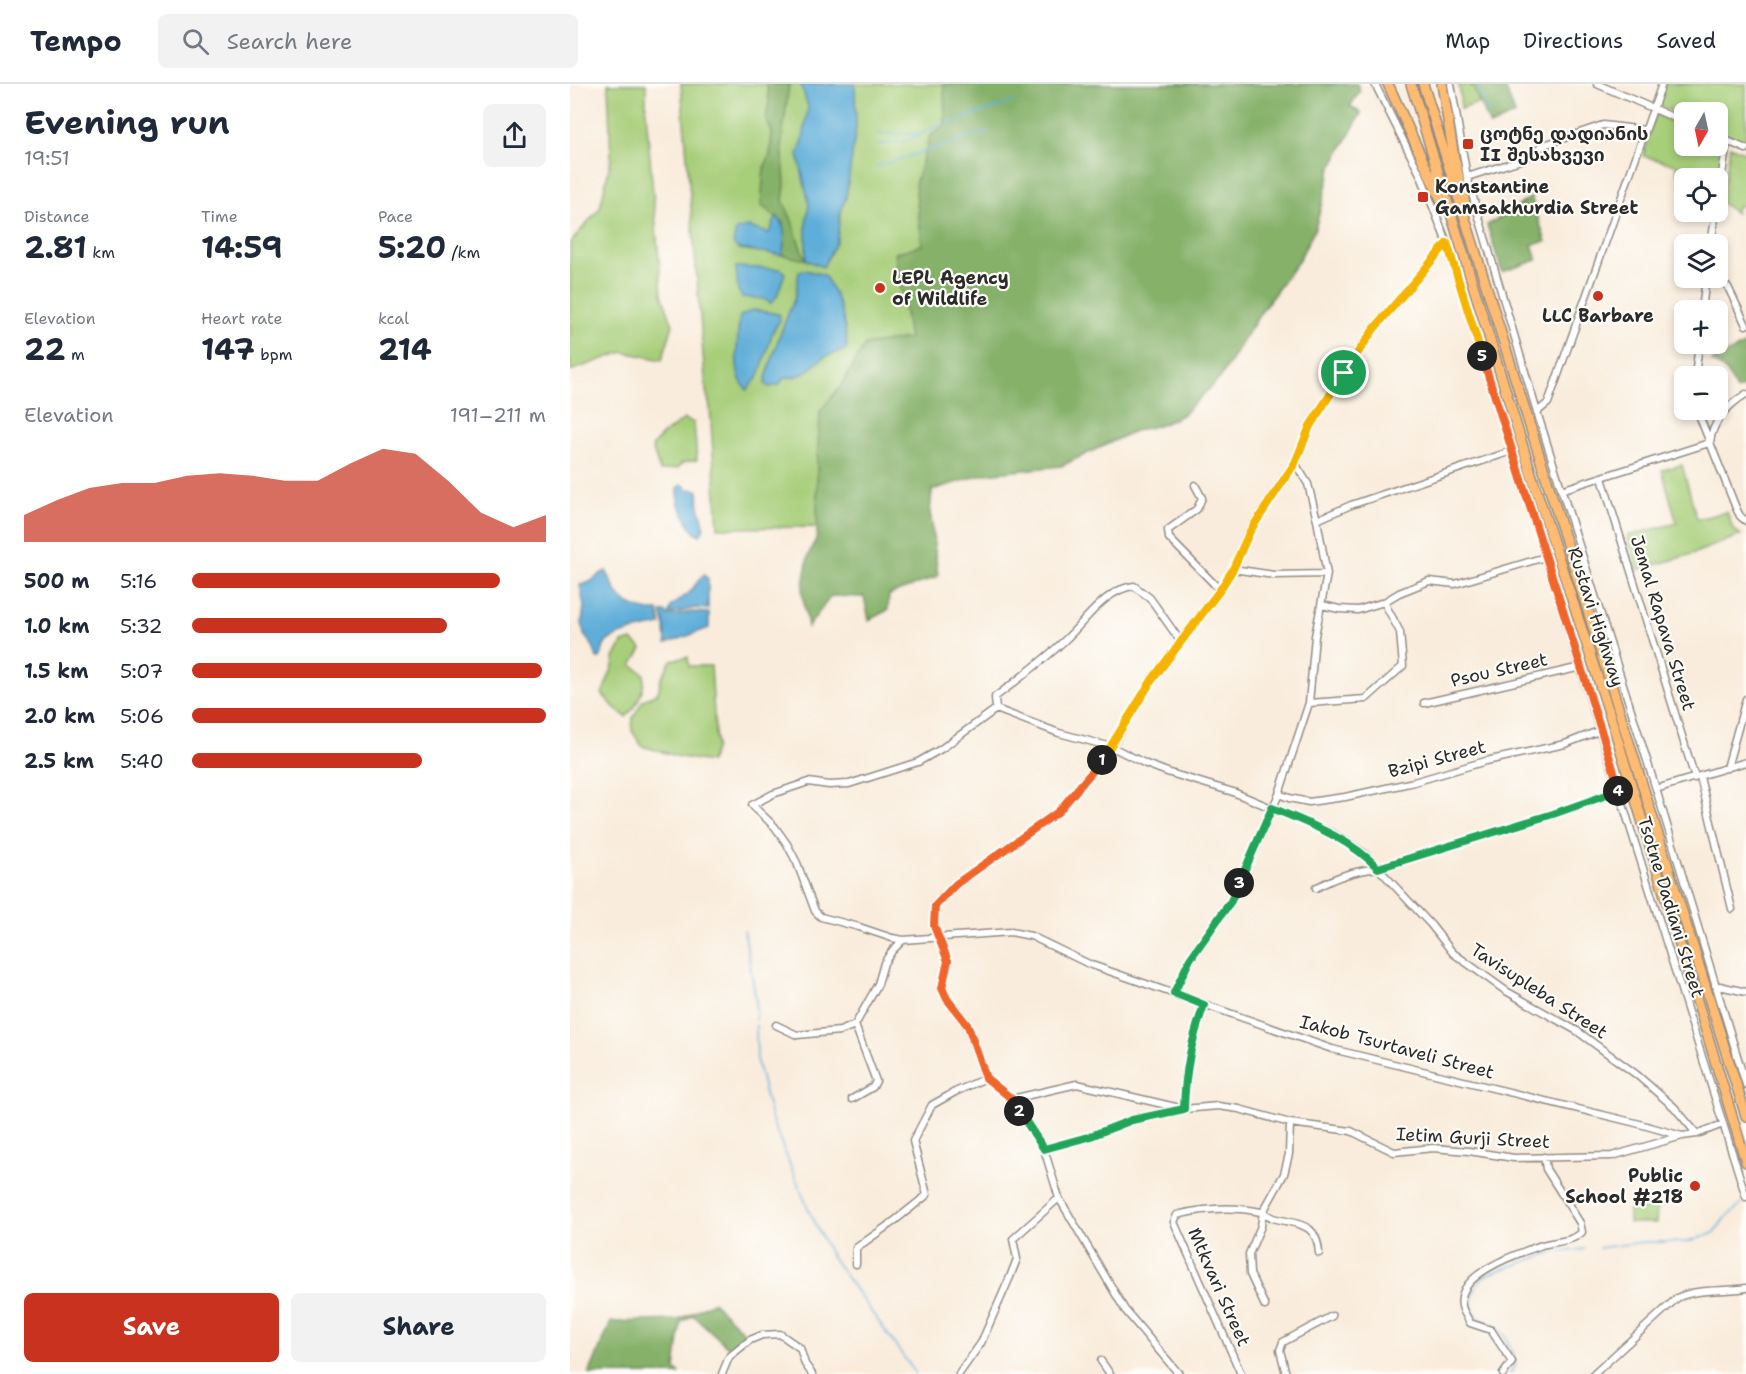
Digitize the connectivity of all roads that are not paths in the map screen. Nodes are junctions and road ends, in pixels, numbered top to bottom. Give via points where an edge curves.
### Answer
1 (1375, 84) edge
2 (1388, 84) edge
3 (1411, 84) edge
4 (1423, 84) edge
5 (1442, 84) edge
6 (1451, 84) edge
7 (1597, 84) edge
8 (1662, 84) edge
9 (1653, 108) junction
10 (1674, 117) edge
11 (1646, 130) junction
12 (1728, 141) edge
13 (1746, 149) edge
14 (1467, 177) junction
15 (1468, 231) junction
16 (1447, 243) junction
17 (1460, 247) junction
18 (1728, 287) dead end
19 (1746, 325) edge
20 (1746, 394) edge
21 (1537, 412) junction
22 (1701, 420) edge
23 (1710, 443) junction
24 (1512, 451) junction
25 (1295, 463) junction
26 (1602, 478) junction
27 (1195, 485) dead end
28 (1561, 490) junction
29 (1317, 520) junction
30 (1746, 521) edge
31 (1545, 557) junction
32 (1233, 569) junction
33 (1327, 574) junction
34 (1220, 590) junction
35 (1384, 602) junction
36 (1322, 605) junction
37 (1181, 642) junction
38 (1581, 667) junction
39 (1746, 699) edge
40 (1309, 703) junction
41 (1424, 703) dead end
42 (996, 709) junction
43 (1601, 730) junction
44 (1112, 747) junction
45 (1746, 762) edge
46 (1727, 768) junction
47 (1697, 777) junction
48 (1656, 789) junction
49 (1620, 791) junction
50 (1279, 794) junction
51 (1272, 808) junction
52 (1378, 868) junction
53 (1316, 888) dead end
54 (1732, 909) dead end
55 (939, 938) junction
56 (903, 940) junction
57 (1715, 985) junction
58 (1746, 992) edge
59 (1174, 993) junction
60 (1204, 1005) junction
61 (776, 1025) dead end
62 (855, 1025) junction
63 (986, 1078) junction
64 (1746, 1085) edge
65 (852, 1099) dead end
66 (1012, 1099) junction
67 (1184, 1109) junction
68 (1746, 1116) edge
69 (1290, 1123) junction
70 (1723, 1124) junction
71 (1697, 1134) junction
72 (1682, 1136) junction
73 (1044, 1149) junction
74 (1544, 1157) junction
75 (1746, 1162) edge
76 (1746, 1197) edge
77 (1059, 1198) junction
78 (1263, 1212) junction
79 (1319, 1253) dead end
80 (856, 1264) dead end
81 (1746, 1288) edge
82 (1265, 1306) dead end
83 (1332, 1316) dead end
84 (1101, 1361) dead end
85 (722, 1374) edge
86 (812, 1374) edge
87 (958, 1374) edge
88 (1110, 1374) edge
89 (1179, 1374) edge
90 (1241, 1374) edge
91 (1286, 1374) edge
92 (1503, 1374) edge
93 (1594, 1374) edge

1 - 16 street, Tsotne Dadiani Street via 1421,176
2 - 17 highway
3 - 17 highway, Rustavi Highway
4 - 15 highway, Rustavi Highway
5 - 15 highway
6 - 14 street, Tsotne Dadiani Street
7 - 9 street
8 - 9 street
9 - 10 street
9 - 11 street
11 - 14 street via 1603,125 1544,145 1524,159
11 - 21 street via 1548,403
12 - 13 street
14 - 21 street, Tsotne Dadiani Street
15 - 68 highway, Rustavi Highway
16 - 24 street, Tsotne Dadiani Street
16 - 25 street via 1374,329 1310,426
17 - 75 highway, Rustavi Highway via 1614,728
18 - 19 street
20 - 23 street via 1720,417
21 - 28 street, Tsotne Dadiani Street
22 - 23 street
23 - 26 street
23 - 30 street via 1736,508
24 - 29 street
24 - 31 street, Tsotne Dadiani Street
25 - 29 street via 1308,484
25 - 32 street via 1250,531
26 - 28 street
26 - 47 street, Jemal Rapava Street
27 - 34 street via 1202,498 1197,509 1168,530 1169,538
28 - 48 street, Tsotne Dadiani Street
29 - 33 street
31 - 35 street via 1455,584 1429,581
31 - 38 street, Tsotne Dadiani Street
32 - 33 street via 1274,575
32 - 34 street
33 - 36 street
34 - 37 street
35 - 36 street via 1358,610
35 - 40 street via 1400,632 1403,666 1366,699
36 - 40 street
37 - 42 street via 1150,598 1134,586 1125,587 995,697
37 - 44 street via 1152,680
38 - 41 street, Psou Street
38 - 43 street, Tsotne Dadiani Street
39 - 46 street
40 - 50 street
42 - 44 street, Tavisupleba Street via 1059,733
42 - 56 street via 918,762 849,784 808,782 753,805 787,844 821,917
43 - 49 street, Tsotne Dadiani Street
43 - 50 street, Bzipi Street via 1565,744 1345,797 1309,802
44 - 51 street, Tavisupleba Street via 1146,764
44 - 55 street via 1058,812 939,900 934,917
45 - 46 street
46 - 47 street
47 - 48 street
47 - 54 street, Jemal Rapava Street
48 - 57 street, Tsotne Dadiani Street
49 - 52 street
49 - 70 street, Tsotne Dadiani Street
50 - 51 street
51 - 52 street, Tavisupleba Street via 1334,834
51 - 59 street via 1231,901 1190,959
52 - 53 street via 1344,874
52 - 71 street, Tavisupleba Street via 1454,953 1506,992 1577,1031 1674,1107
55 - 56 street, Iakob Tsurtaveli Street
55 - 59 street, Iakob Tsurtaveli Street via 1011,932 1031,936 1089,964
55 - 63 street via 948,961 942,988 968,1026
56 - 62 street via 884,963 878,984
57 - 58 street
57 - 64 street, Tsotne Dadiani Street
59 - 60 street, Iakob Tsurtaveli Street
60 - 67 street via 1189,1053
60 - 72 street, Iakob Tsurtaveli Street via 1332,1049
61 - 62 street via 796,1035 840,1031
62 - 65 street via 876,1081
63 - 66 street
63 - 80 street via 932,1105 913,1141 927,1195 856,1248
66 - 67 street, Ietim Gurji Street via 1077,1084
66 - 73 street
67 - 69 street, Ietim Gurji Street via 1218,1106
67 - 73 street via 1132,1120
69 - 74 street, Ietim Gurji Street via 1351,1131 1394,1152 1433,1148 1514,1158
69 - 78 street via 1284,1174
70 - 71 street, Ietim Gurji Street
70 - 76 street, Tsotne Dadiani Street
71 - 72 street, Ietim Gurji Street
72 - 74 street, Ietim Gurji Street via 1612,1156
73 - 77 street
74 - 92 street via 1546,1169 1580,1223 1581,1232 1577,1237 1543,1245 1486,1268 1471,1280 1463,1295 1462,1306 1470,1323 1491,1330 1512,1362
77 - 87 street via 1013,1239 1017,1259 1010,1277 981,1343
77 - 89 street via 1125,1310
78 - 79 street via 1302,1224 1314,1232
78 - 82 street via 1249,1254 1250,1274
78 - 90 street, Mtkvari Street via 1203,1209 1177,1215 1174,1222
81 - 93 street via 1687,1293 1677,1298
83 - 91 street via 1283,1342 1280,1350
84 - 88 street
85 - 86 street via 729,1357 750,1340 780,1334 800,1348

